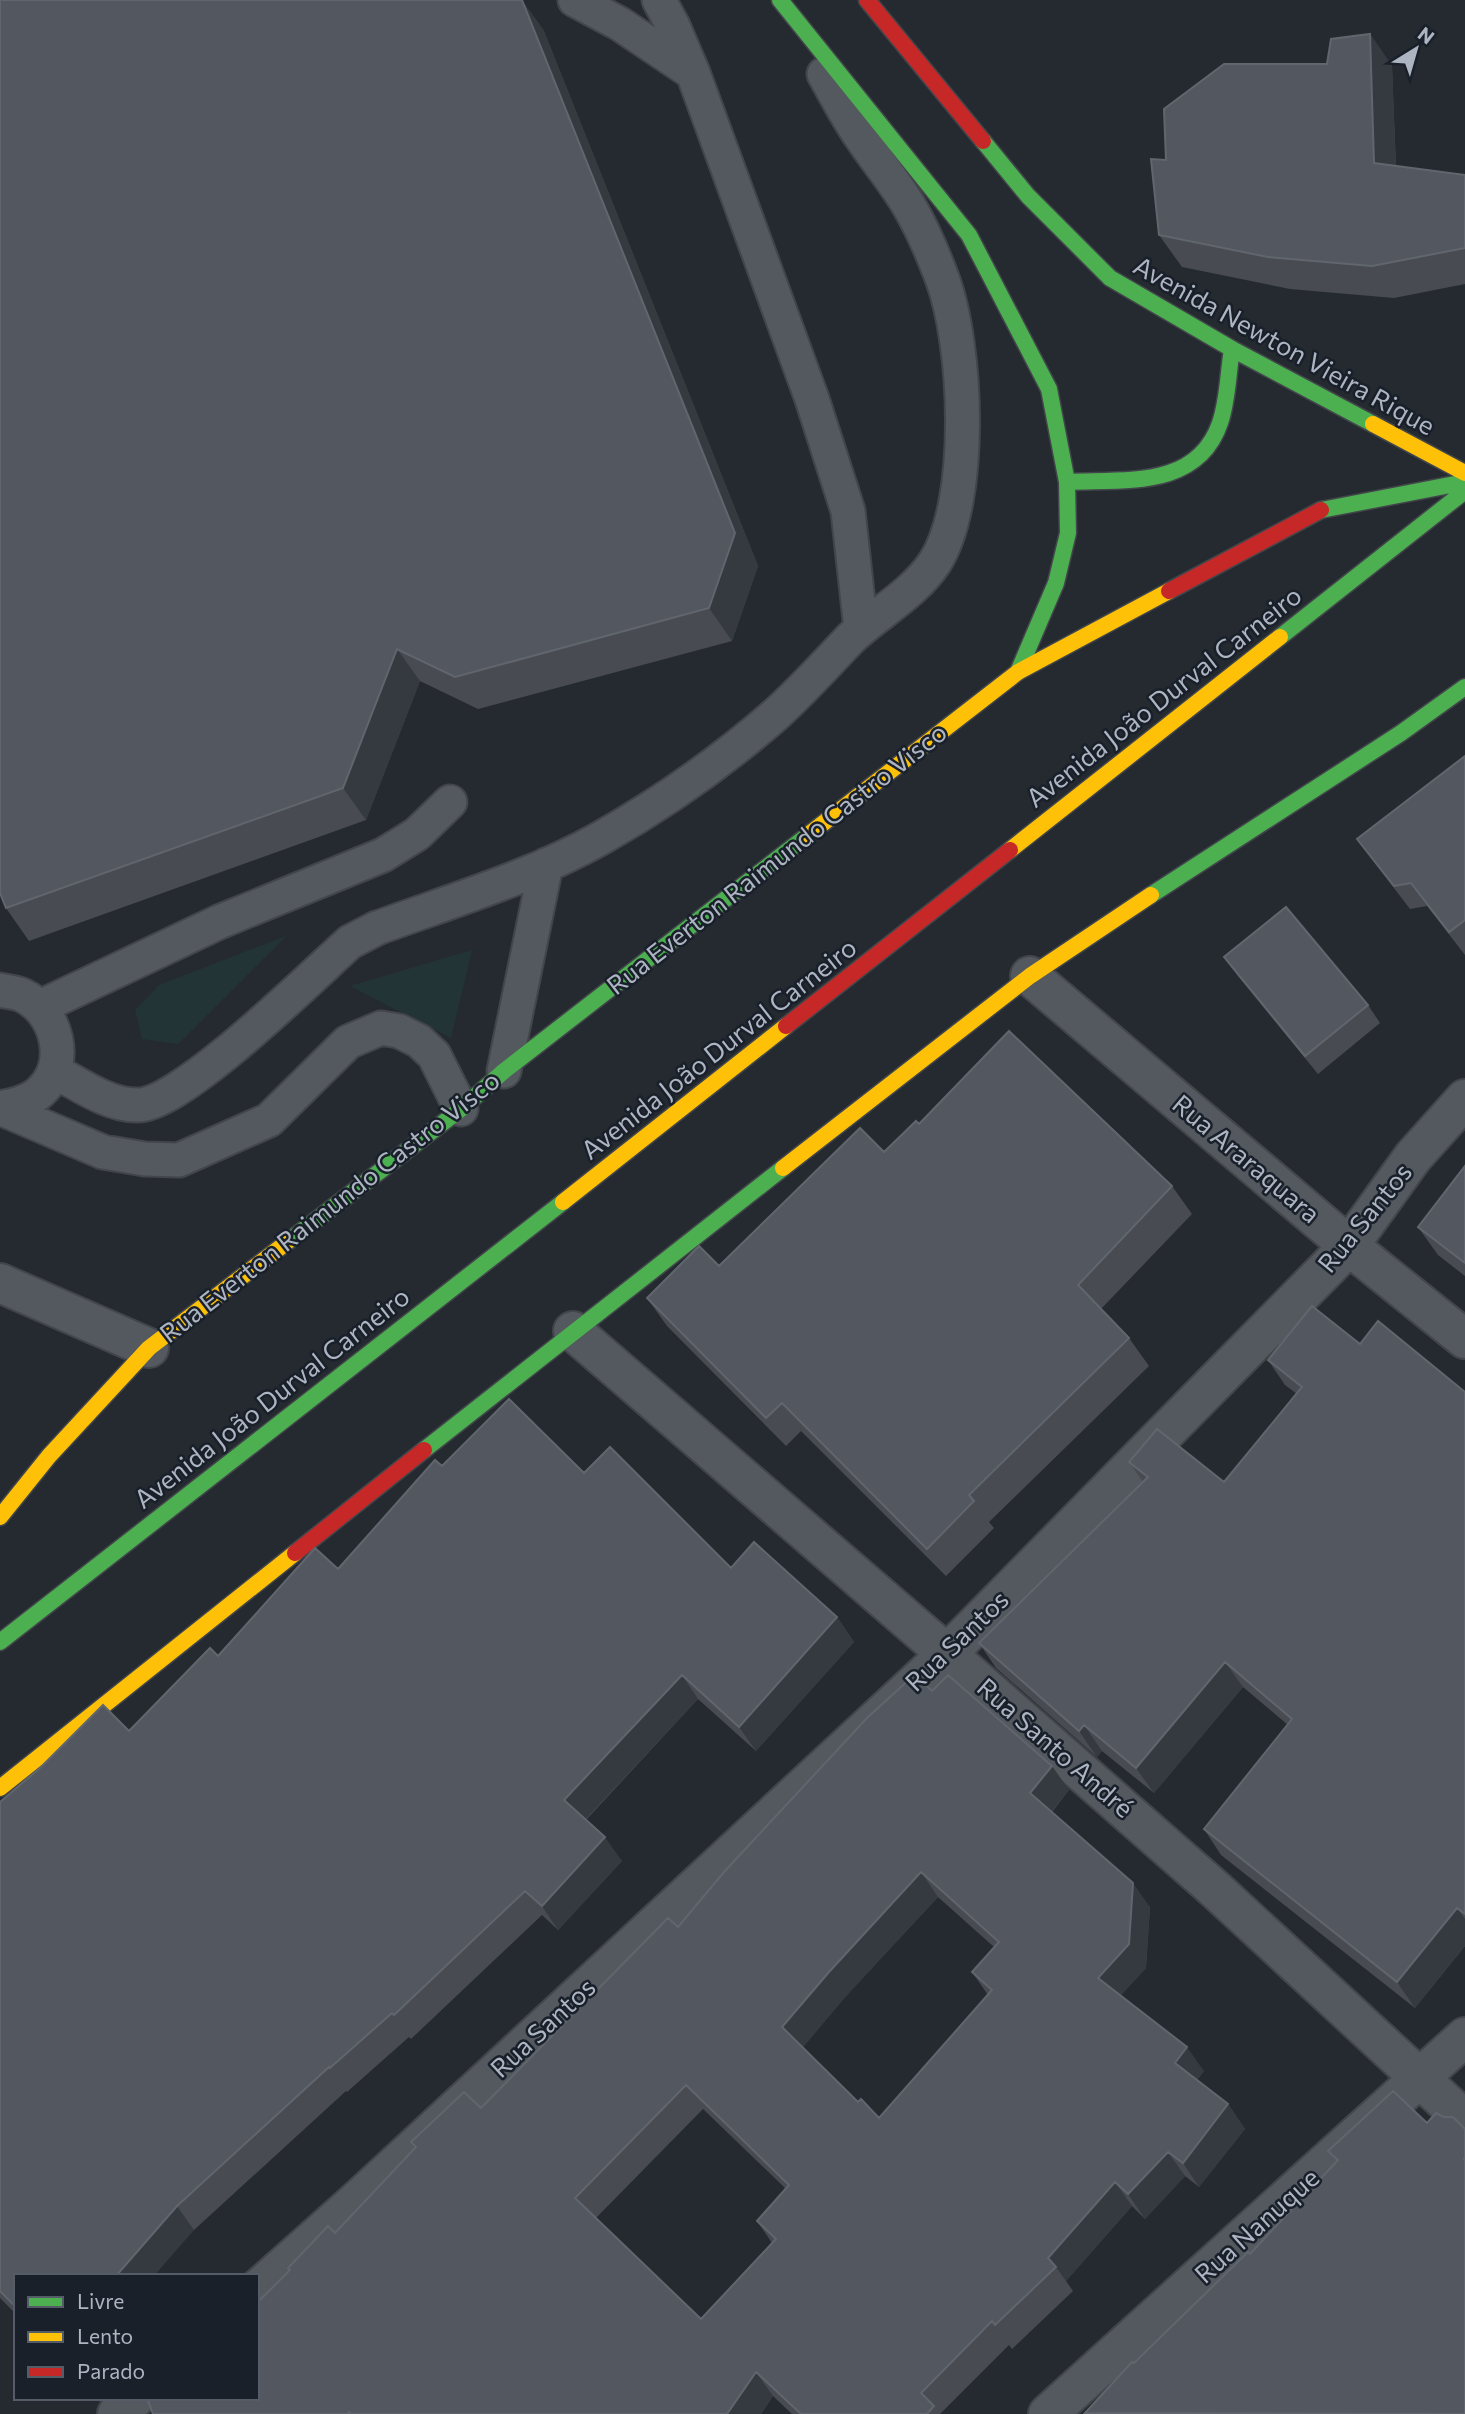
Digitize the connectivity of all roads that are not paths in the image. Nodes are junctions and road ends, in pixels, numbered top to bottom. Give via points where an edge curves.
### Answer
1 (575, 0) edge
2 (659, 0) edge
3 (867, 0) edge
4 (784, 6) edge
5 (693, 73) junction
6 (1232, 349) junction
7 (1465, 473) edge
8 (1067, 482) junction
9 (1465, 482) edge
10 (1465, 491) edge
11 (861, 629) junction
12 (1018, 672) junction
13 (1465, 687) edge
14 (450, 802) dead end
15 (546, 865) junction
16 (1030, 976) junction
17 (0, 990) edge
18 (40, 1007) junction
19 (54, 1071) junction
20 (504, 1071) junction
21 (1465, 1099) edge
22 (0, 1108) edge
23 (461, 1110) junction
24 (1349, 1246) junction
25 (0, 1283) edge
26 (573, 1331) junction
27 (1465, 1339) edge
28 (149, 1348) junction
29 (0, 1517) edge
30 (0, 1642) edge
31 (947, 1654) junction
32 (0, 1788) edge
33 (1465, 2037) edge
34 (1420, 2080) junction
35 (1465, 2120) edge
36 (259, 2288) edge
37 (133, 2400) edge
38 (117, 2414) edge
39 (1048, 2414) edge

1 - 5 lane
2 - 5 lane
3 - 6 main road, Avenida Newton Vieira Rique via 1028,196 1110,278
4 - 8 main road via 969,235 1049,389
4 - 11 lane via 859,134 909,206 943,279 959,367 962,457 947,537 935,562 913,588
5 - 11 lane via 848,511
6 - 7 main road, Avenida Newton Vieira Rique
6 - 8 main road via 1220,423 1211,443 1194,461 1174,473
8 - 12 main road via 1068,533 1056,583
9 - 12 main road, Rua Everton Raimundo Castro Visco via 1318,510
10 - 30 main road, Avenida João Durval Carneiro
11 - 15 lane via 774,716 716,762 600,838
12 - 20 main road, Rua Everton Raimundo Castro Visco
13 - 16 main road
14 - 18 lane via 417,834 383,855 219,922
15 - 19 lane via 350,942 205,1070 167,1097 139,1105 109,1099
15 - 20 lane
16 - 24 street, Rua Araraquara
16 - 26 main road
17 - 18 lane via 21,994
18 - 19 lane via 53,1027 58,1049
19 - 22 lane via 41,1091 22,1103
20 - 23 main road, Rua Everton Raimundo Castro Visco
21 - 24 street, Rua Santos via 1413,1157
22 - 23 lane via 103,1152 179,1160 269,1120 348,1042 381,1028 419,1041 434,1055
23 - 28 main road, Rua Everton Raimundo Castro Visco
24 - 27 street, Rua Araraquara
24 - 31 street, Rua Santos
25 - 28 street, Rua Everton Raimundo Castro Visco
26 - 31 street, Rua Santo André
26 - 32 main road
28 - 29 main road, Rua Everton Raimundo Castro Visco via 49,1456
31 - 34 street, Rua Santo André via 1216,1890
31 - 36 street, Rua Santos
33 - 34 street, Rua Nanuque
34 - 35 street, Rua Santo André
34 - 39 street, Rua Nanuque
37 - 38 street

